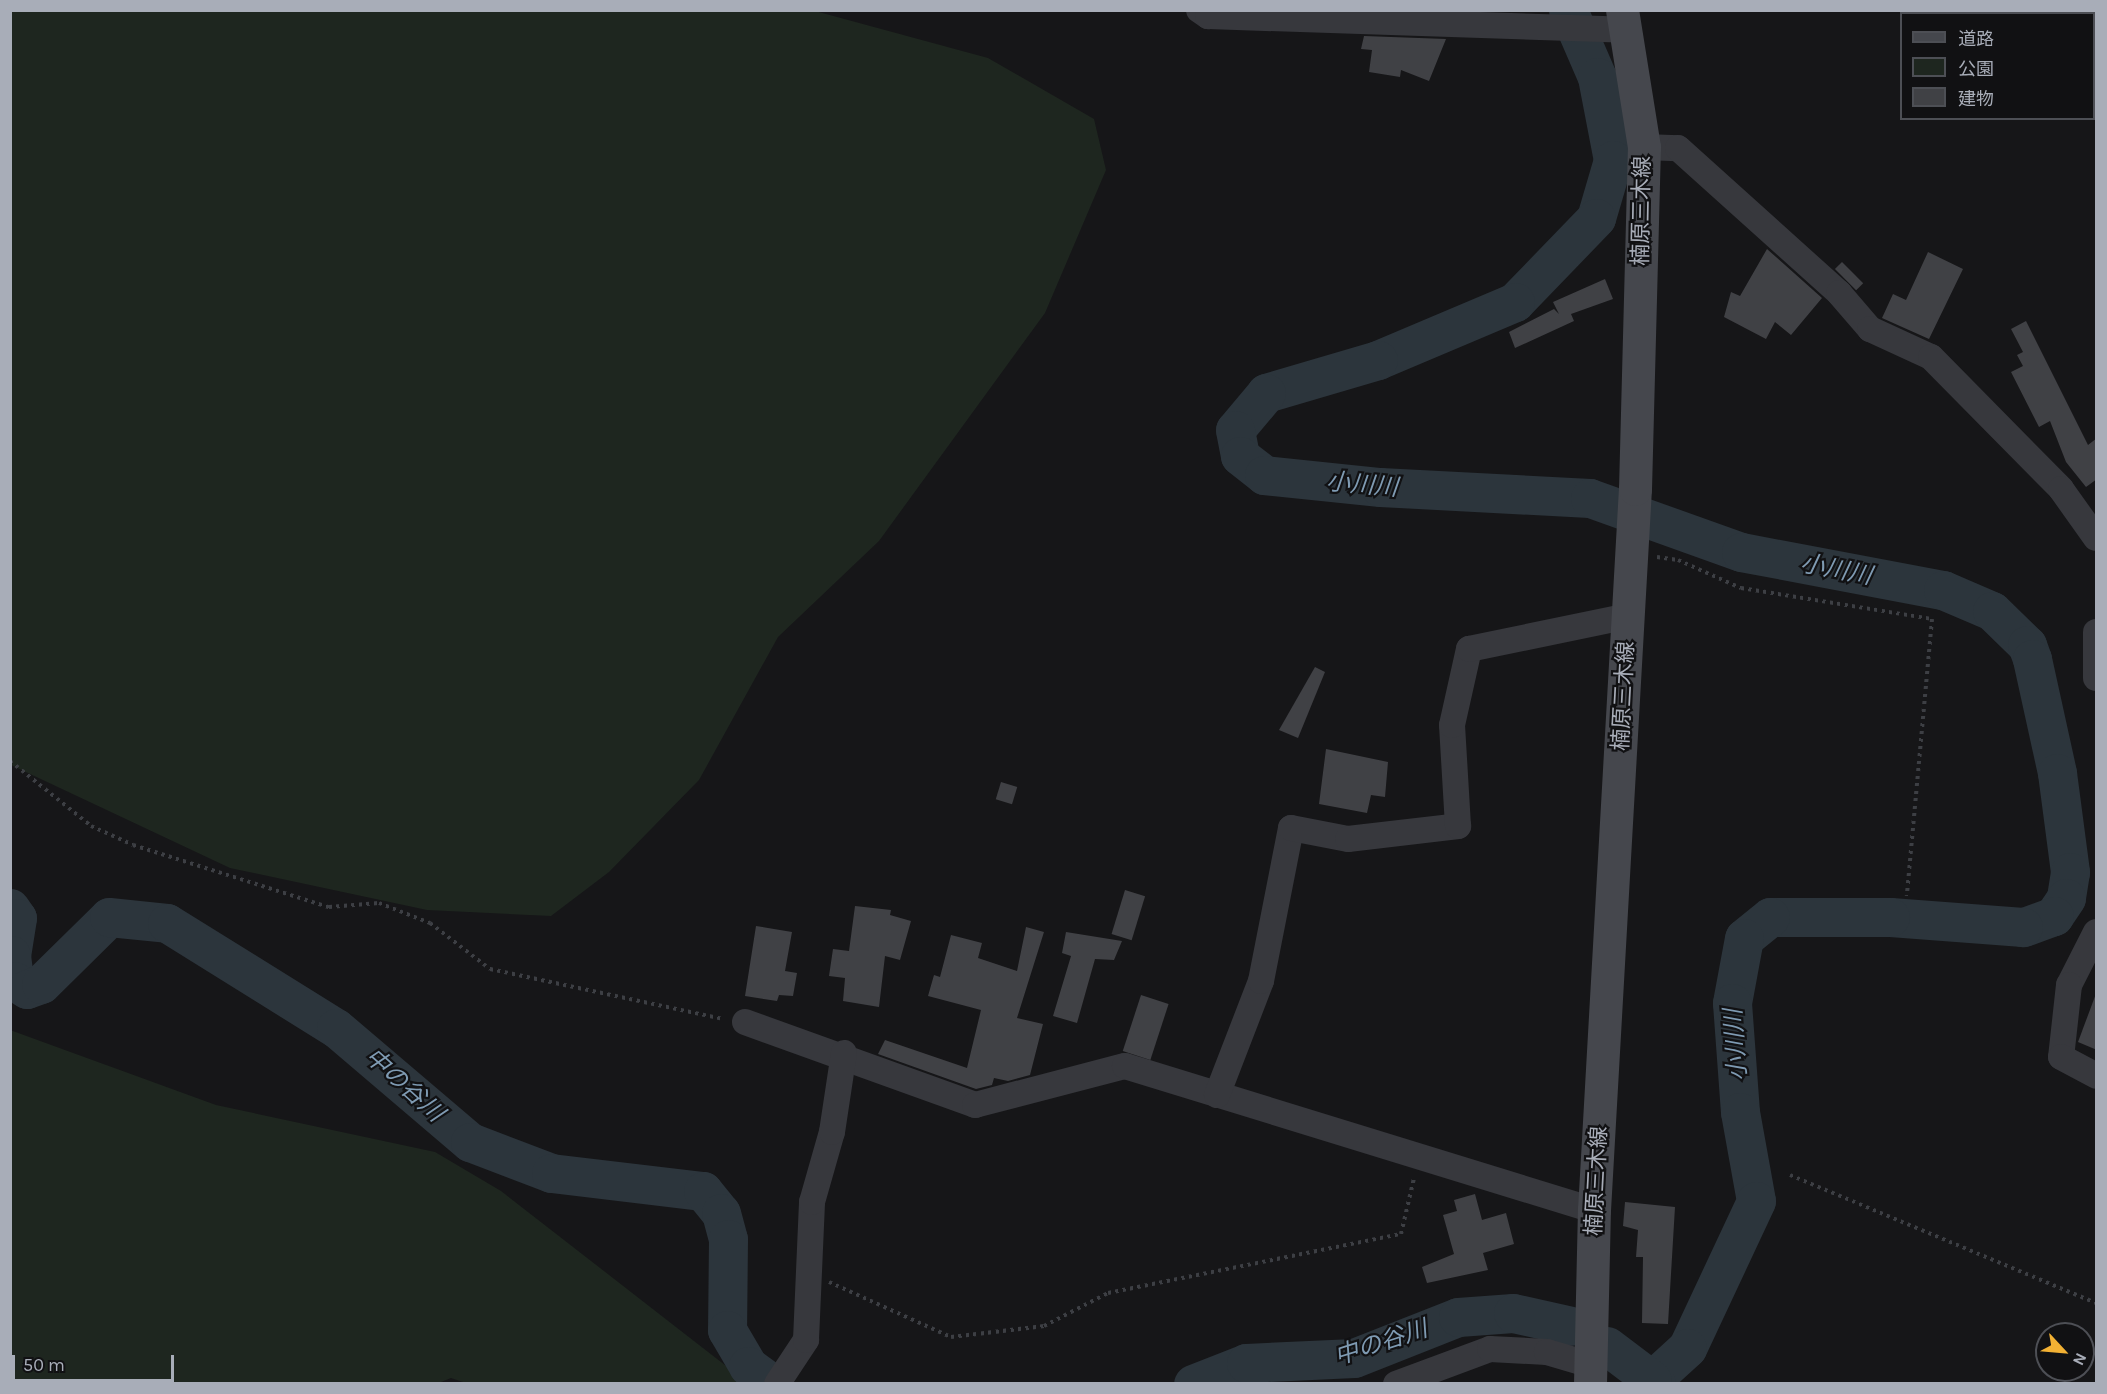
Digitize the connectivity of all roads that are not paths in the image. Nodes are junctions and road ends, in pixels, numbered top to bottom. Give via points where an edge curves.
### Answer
1 (1200, 10) edge
2 (1615, 24) edge
3 (1644, 147) junction
4 (2097, 538) edge
5 (1629, 616) junction
6 (2097, 632) edge
7 (2097, 678) edge
8 (2097, 932) edge
9 (745, 1022) road end
10 (844, 1053) junction
11 (2097, 1076) edge
12 (1217, 1095) junction
13 (1594, 1210) junction
14 (783, 1374) edge
15 (1591, 1374) edge
16 (1396, 1383) edge

1 - 2 street via 1208,16 1523,26
2 - 3 main road, 楠原三木線
3 - 4 street via 1678,148 1839,293 1870,329 1931,357 2061,489
3 - 5 main road, 楠原三木線
5 - 12 street via 1469,649 1452,725 1458,826 1348,839 1291,828 1261,981
5 - 13 main road, 楠原三木線
6 - 7 street
8 - 11 street via 2069,985 2061,1057
9 - 10 street
10 - 12 street via 975,1104 1125,1066
10 - 14 street via 832,1132 812,1202 806,1340
12 - 13 street via 1419,1160
13 - 15 main road, 楠原三木線
15 - 16 street via 1547,1352 1490,1349

